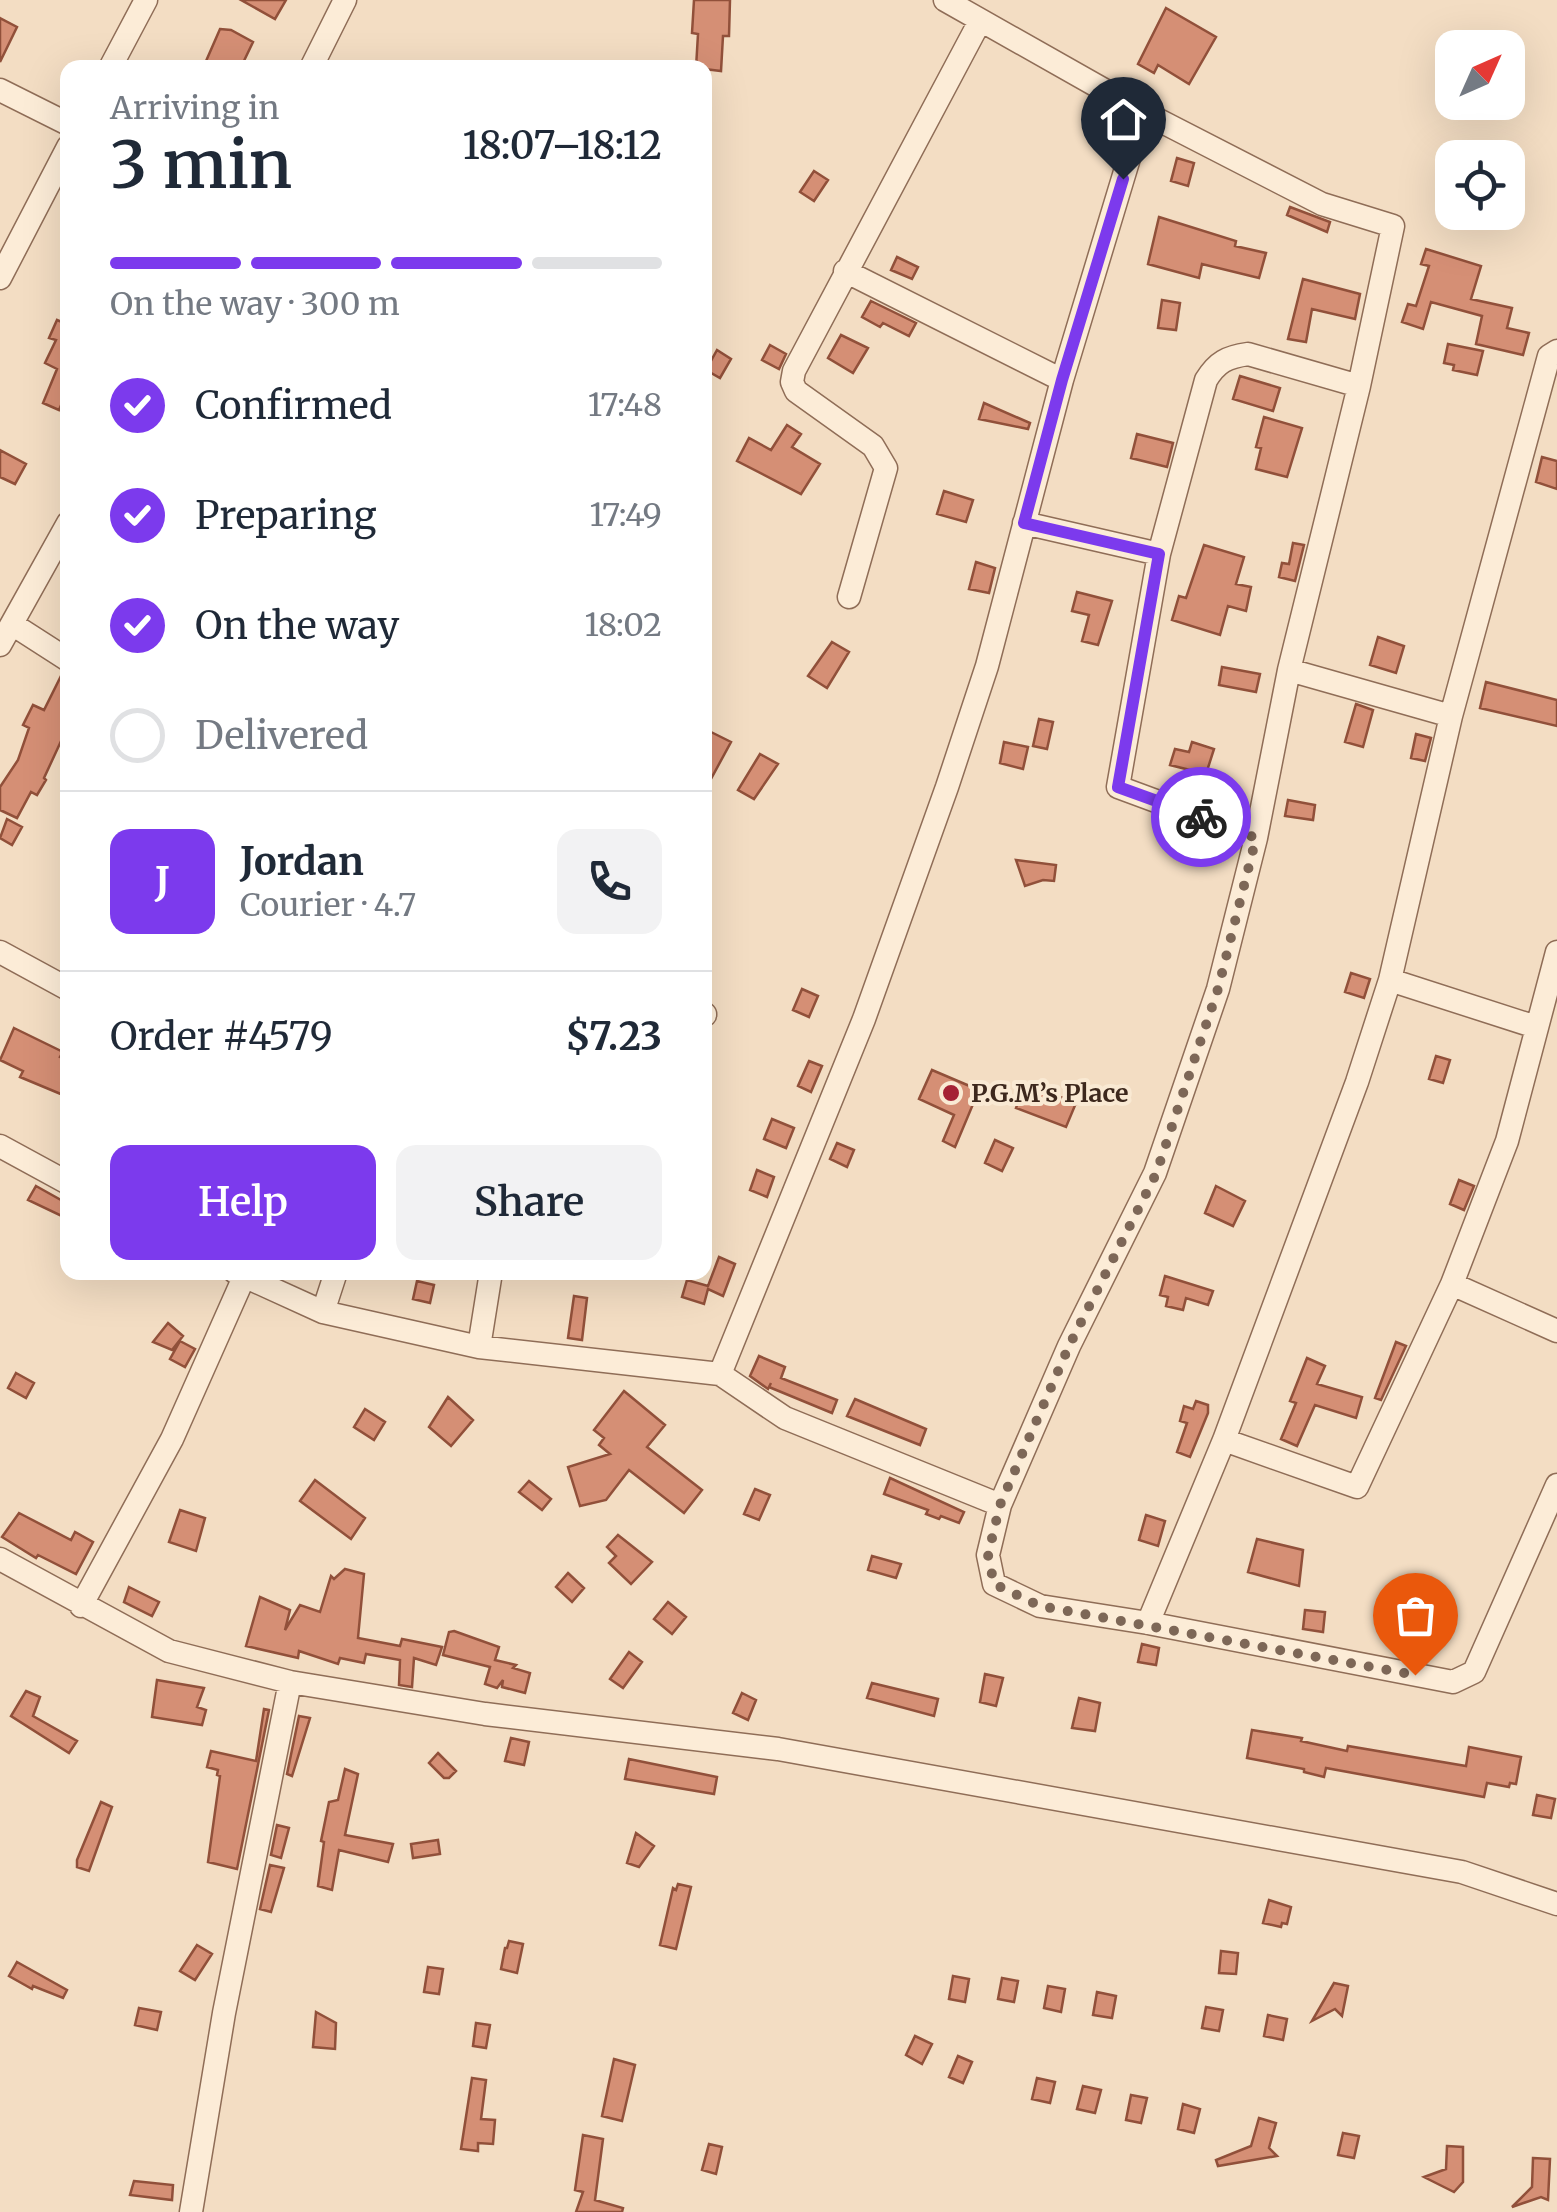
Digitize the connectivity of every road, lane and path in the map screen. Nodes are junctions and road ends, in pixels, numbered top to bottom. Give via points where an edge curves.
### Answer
1 (146, 0) edge
2 (346, 0) edge
3 (945, 0) edge
4 (980, 21) junction
5 (114, 60) edge
6 (315, 60) edge
7 (0, 90) edge
8 (1144, 112) junction
9 (60, 120) edge
10 (60, 162) edge
11 (846, 271) junction
12 (0, 278) edge
13 (1557, 351) edge
14 (1062, 380) junction
15 (1359, 386) junction
16 (1024, 523) junction
17 (60, 537) edge
18 (1159, 554) junction
19 (849, 597) dead end
20 (12, 624) junction
21 (0, 646) edge
22 (60, 655) edge
23 (1289, 670) junction
24 (1451, 716) junction
25 (1256, 838) junction
26 (0, 952) edge
27 (1557, 952) edge
28 (1390, 980) junction
29 (60, 985) edge
30 (1536, 1027) junction
31 (0, 1146) edge
32 (60, 1178) edge
33 (238, 1280) edge
34 (251, 1280) edge
35 (333, 1280) edge
36 (490, 1280) edge
37 (1452, 1284) junction
38 (323, 1312) junction
39 (1557, 1331) edge
40 (479, 1348) junction
41 (720, 1374) junction
42 (1224, 1440) junction
43 (1557, 1485) edge
44 (1000, 1505) junction
45 (0, 1559) edge
46 (81, 1606) junction
47 (1148, 1623) junction
48 (290, 1682) junction
49 (1557, 1904) edge
50 (191, 2212) edge

1 - 5 street
2 - 6 street
3 - 4 street
4 - 8 street
4 - 11 street
7 - 9 street
8 - 14 street
8 - 15 street via 1322,204 1394,226
10 - 12 street
11 - 14 street
11 - 19 street via 792,382 873,446 886,468
13 - 24 street via 1548,356
14 - 16 street
15 - 18 street via 1248,354 1216,365 1206,380
15 - 23 street
16 - 18 street
16 - 41 street via 986,666 864,1020
17 - 20 street
18 - 25 street via 1118,787
20 - 21 street
20 - 22 street
23 - 24 street
23 - 25 street
24 - 28 street
25 - 44 street via 1218,989 1156,1174 1069,1346
26 - 29 street
27 - 30 street
28 - 30 street
28 - 42 street
30 - 37 street via 1507,1141
31 - 32 street
33 - 46 street via 172,1439
34 - 38 street
35 - 38 street
36 - 40 street
37 - 39 street
37 - 42 street via 1357,1487
38 - 40 street
40 - 41 street
41 - 44 street via 784,1418
42 - 47 street
43 - 47 street via 1474,1672 1464,1679
44 - 47 street via 988,1555 994,1584 1040,1606
45 - 46 street
46 - 48 street via 169,1652
48 - 49 street via 485,1714 778,1749 1462,1872
48 - 50 street

